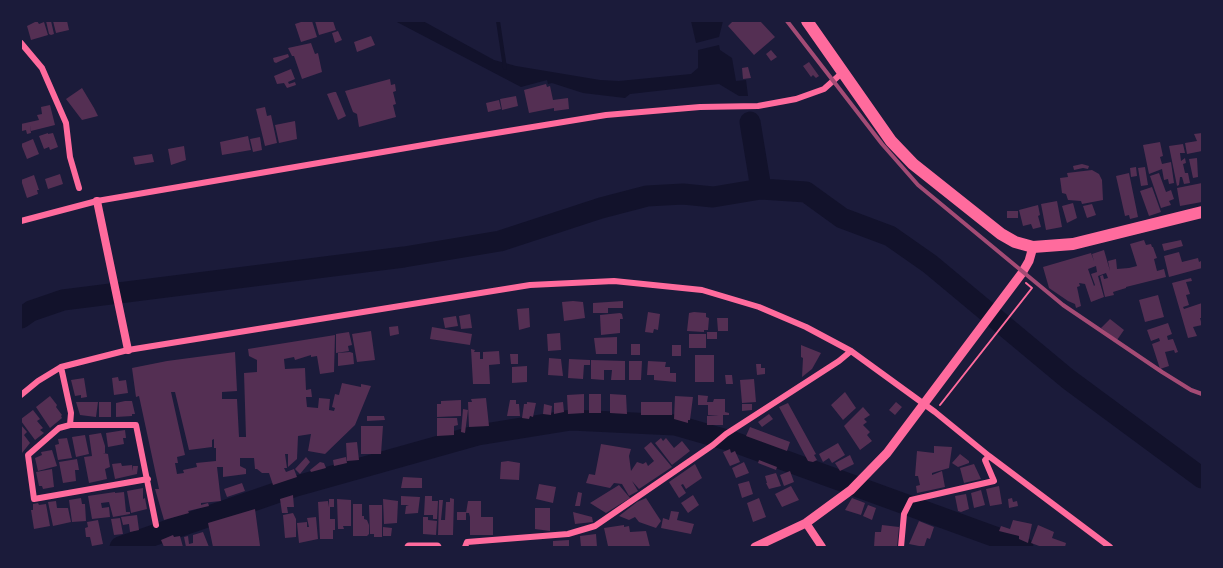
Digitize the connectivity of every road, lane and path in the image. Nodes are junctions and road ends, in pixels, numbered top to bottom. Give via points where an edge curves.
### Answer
1 (807, 21) edge
2 (21, 43) edge
3 (843, 72) junction
4 (79, 188) dead end
5 (97, 201) junction
6 (1202, 212) edge
7 (21, 221) edge
8 (1033, 247) junction
9 (1032, 288) dead end
10 (128, 350) junction
11 (851, 351) junction
12 (61, 367) junction
13 (21, 395) edge
14 (923, 404) junction
15 (935, 412) junction
16 (70, 425) junction
17 (989, 456) junction
18 (148, 479) junction
19 (806, 523) junction
20 (156, 525) dead end
21 (515, 539) junction
22 (409, 547) edge
23 (437, 547) edge
24 (465, 547) edge
25 (515, 547) edge
26 (755, 547) edge
27 (822, 547) edge
28 (902, 547) edge
29 (1110, 547) edge

1 - 3 highway
2 - 4 street via 42,68 66,123
3 - 5 street via 824,89 758,106 606,116
3 - 8 highway via 891,141 913,164 1000,234
5 - 7 street
5 - 10 street
6 - 8 highway via 1100,239
8 - 14 main road via 1019,277
9 - 15 path
10 - 11 street via 530,285 614,281 702,290 759,307
10 - 12 street
11 - 14 street
11 - 21 street via 595,526 568,534
12 - 13 street
12 - 16 street
14 - 15 street
14 - 19 main road via 862,479
15 - 17 street
16 - 18 street via 136,425
16 - 18 street via 59,428 28,455 34,499
17 - 28 street via 985,460 994,481 911,500 904,514
17 - 29 street
18 - 20 street
19 - 26 main road
19 - 27 street
21 - 24 street via 467,542
21 - 25 street
22 - 23 main road

